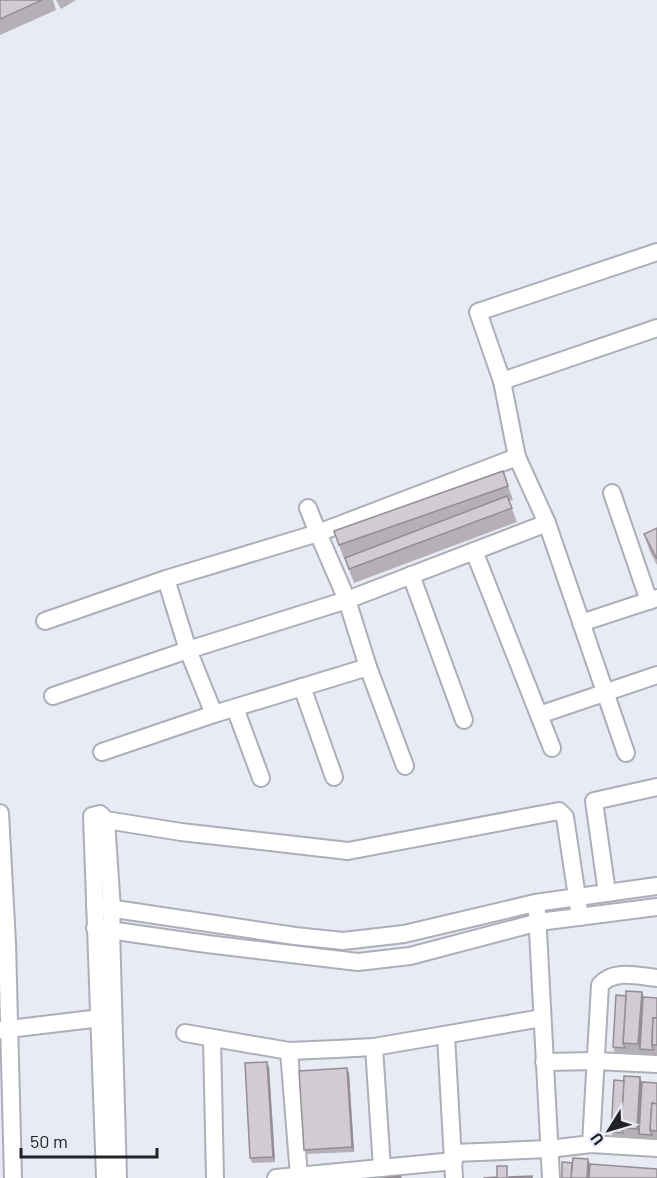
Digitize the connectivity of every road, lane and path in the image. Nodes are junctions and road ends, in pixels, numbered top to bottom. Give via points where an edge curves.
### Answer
1 (657, 252) edge
2 (657, 328) edge
3 (502, 381) junction
4 (517, 457) junction
5 (612, 493) dead end
6 (308, 508) dead end
7 (547, 523) junction
8 (318, 533) junction
9 (474, 551) junction
10 (411, 575) junction
11 (166, 579) junction
12 (653, 599) edge
13 (347, 600) junction
14 (45, 621) dead end
15 (580, 623) junction
16 (188, 650) junction
17 (368, 667) junction
18 (657, 675) edge
19 (302, 687) junction
20 (604, 693) junction
21 (53, 696) dead end
22 (235, 708) junction
23 (214, 714) junction
24 (539, 715) junction
25 (464, 720) dead end
26 (552, 748) dead end
27 (102, 752) dead end
28 (626, 753) dead end
29 (405, 765) dead end
30 (334, 777) dead end
31 (261, 778) dead end
32 (657, 787) edge
33 (0, 813) edge
34 (106, 820) junction
35 (1, 858) edge
36 (657, 886) edge
37 (607, 893) junction
38 (578, 898) junction
39 (535, 903) junction
40 (95, 906) junction
41 (657, 907) edge
42 (112, 910) junction
43 (580, 917) junction
44 (538, 922) junction
45 (103, 928) junction
46 (3, 944) edge
47 (657, 978) edge
48 (107, 1017) junction
49 (542, 1018) junction
50 (4, 1029) edge
51 (185, 1033) dead end
52 (446, 1036) junction
53 (212, 1038) junction
54 (374, 1047) junction
55 (289, 1051) junction
56 (596, 1061) junction
57 (544, 1062) junction
58 (657, 1064) edge
59 (5, 1122) edge
60 (591, 1144) junction
61 (657, 1148) edge
62 (549, 1149) junction
63 (454, 1164) edge
64 (382, 1168) junction
65 (299, 1176) junction
66 (13, 1178) edge
67 (105, 1178) edge
68 (118, 1178) edge
69 (215, 1178) edge
70 (276, 1178) edge
71 (551, 1178) edge

1 - 3 street via 478,312
2 - 3 street
3 - 4 street
4 - 7 street
4 - 8 street
5 - 12 street
6 - 8 street
7 - 9 street
7 - 15 street
8 - 11 street
8 - 13 street
9 - 10 street
9 - 24 street
10 - 13 street
10 - 25 street
11 - 14 street
11 - 16 street
12 - 15 street
13 - 16 street
13 - 17 street
15 - 20 street
16 - 21 street
16 - 23 street
17 - 19 street
17 - 29 street
18 - 20 street
19 - 22 street
19 - 30 street
20 - 24 street
20 - 28 street
22 - 23 street
22 - 31 street
23 - 27 street
24 - 26 street
32 - 37 street via 594,801
33 - 35 street
34 - 38 street via 348,851 559,811 565,817
34 - 40 street via 100,814 92,816
34 - 42 street
35 - 46 street
36 - 37 street
37 - 38 street
38 - 39 street
38 - 43 street
39 - 42 street via 404,934 343,941
39 - 44 street
40 - 42 street
40 - 45 street
41 - 43 street
42 - 45 street
43 - 44 street
44 - 45 street via 410,956 357,962
44 - 49 street
45 - 48 street
46 - 50 street
47 - 56 street via 614,975 605,979 600,986
48 - 50 street
48 - 67 street
48 - 68 street via 114,1044
49 - 52 street
49 - 57 street
50 - 59 street
51 - 53 street
52 - 54 street
52 - 63 street
53 - 55 street
53 - 69 street
54 - 55 street
54 - 64 street
55 - 65 street
56 - 57 street
56 - 58 street
56 - 60 street
57 - 62 street
59 - 66 street
60 - 61 street
60 - 62 street
62 - 63 street
62 - 71 street
63 - 64 street
64 - 65 street
65 - 70 street

